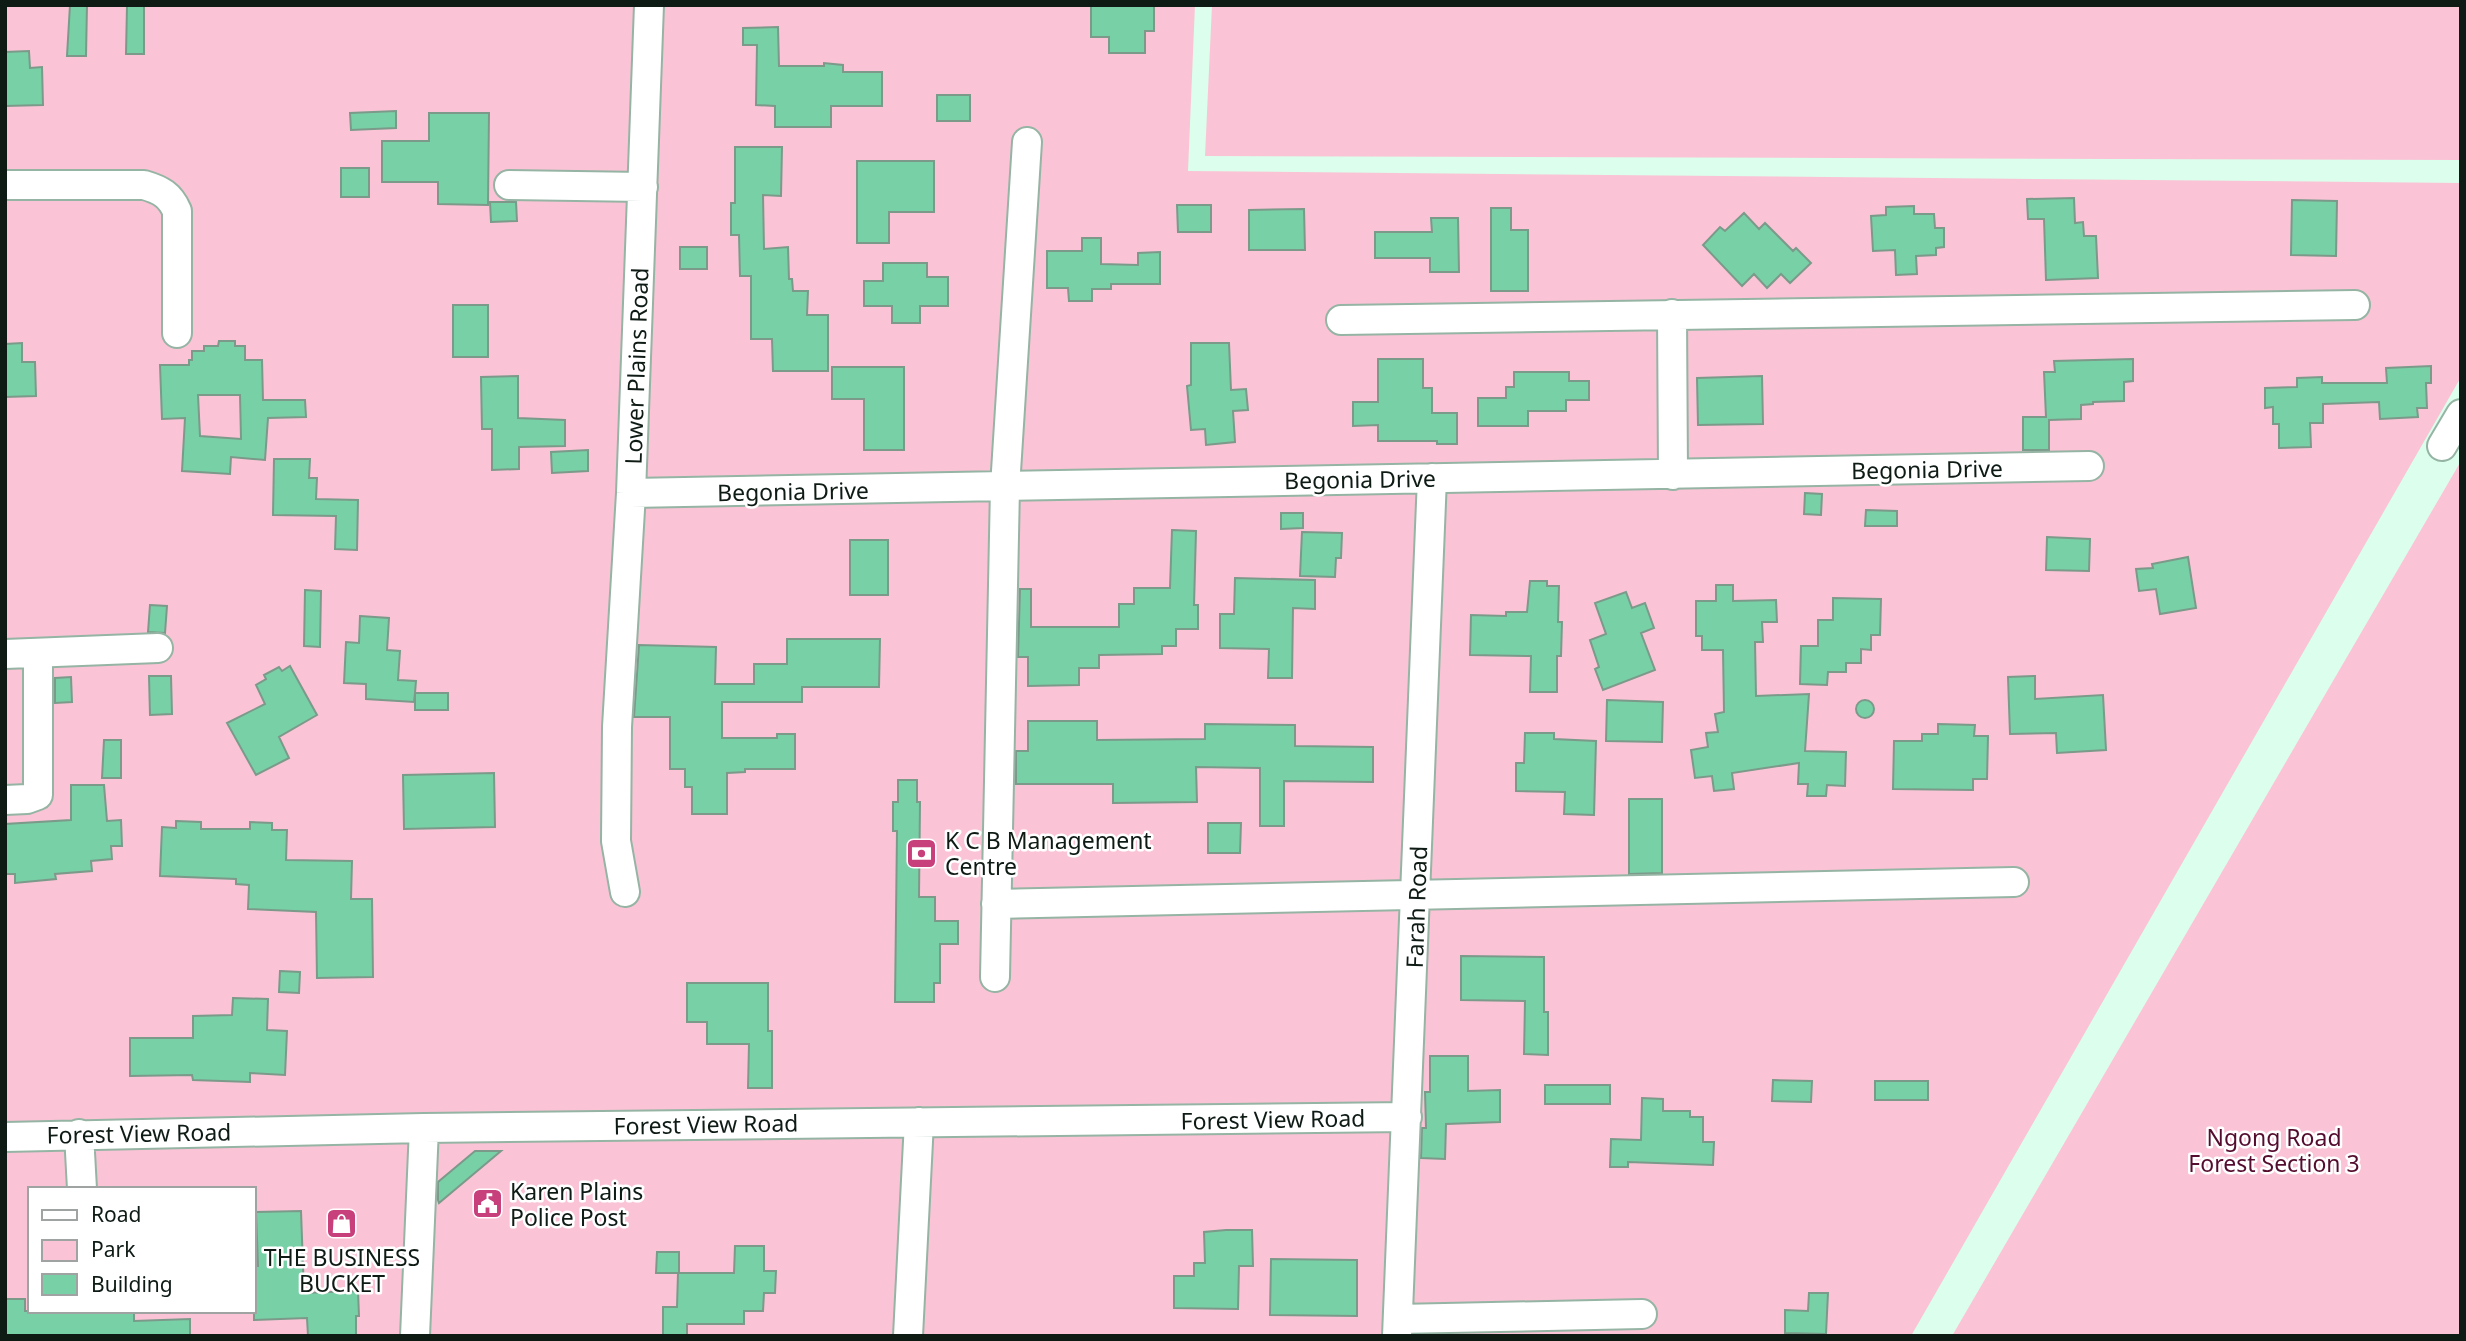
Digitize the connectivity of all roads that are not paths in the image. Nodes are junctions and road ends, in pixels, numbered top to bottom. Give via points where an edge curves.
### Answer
1 (649, 5) edge
2 (1027, 142) dead end
3 (5, 185) edge
4 (509, 185) dead end
5 (643, 187) junction
6 (2355, 305) dead end
7 (1672, 314) junction
8 (1341, 320) dead end
9 (177, 333) dead end
10 (2461, 414) edge
11 (2442, 446) dead end
12 (2089, 466) dead end
13 (1673, 475) junction
14 (1432, 478) junction
15 (1005, 487) junction
16 (631, 493) junction
17 (158, 648) dead end
18 (5, 654) edge
19 (38, 654) junction
20 (5, 800) edge
21 (2014, 882) dead end
22 (625, 892) dead end
23 (1416, 893) junction
24 (996, 904) junction
25 (995, 977) dead end
26 (1408, 1117) junction
27 (919, 1122) junction
28 (424, 1128) junction
29 (79, 1134) junction
30 (5, 1137) edge
31 (82, 1187) edge
32 (1642, 1314) dead end
33 (1398, 1328) edge
34 (415, 1336) edge
35 (908, 1336) edge

1 - 5 street, Lower Plains Road
2 - 15 street
3 - 9 street via 144,185 171,197 177,211
4 - 5 street
5 - 16 street, Lower Plains Road
6 - 7 street
7 - 8 street
7 - 13 street
10 - 11 street
12 - 13 street, Begonia Drive
13 - 14 street, Begonia Drive
14 - 15 street, Begonia Drive
14 - 23 street, Farah Road
15 - 16 street, Begonia Drive
15 - 24 street
16 - 22 street, Lower Plains Road via 617,727 616,841
17 - 19 street
18 - 19 street
19 - 20 street via 38,795
21 - 23 street
23 - 24 street
23 - 26 street, Farah Road
24 - 25 street
26 - 27 street, Forest View Road
26 - 33 street, Farah Road
27 - 28 street, Forest View Road
27 - 35 street
28 - 29 street, Forest View Road
28 - 34 street
29 - 30 street, Forest View Road
29 - 31 street
32 - 33 street

